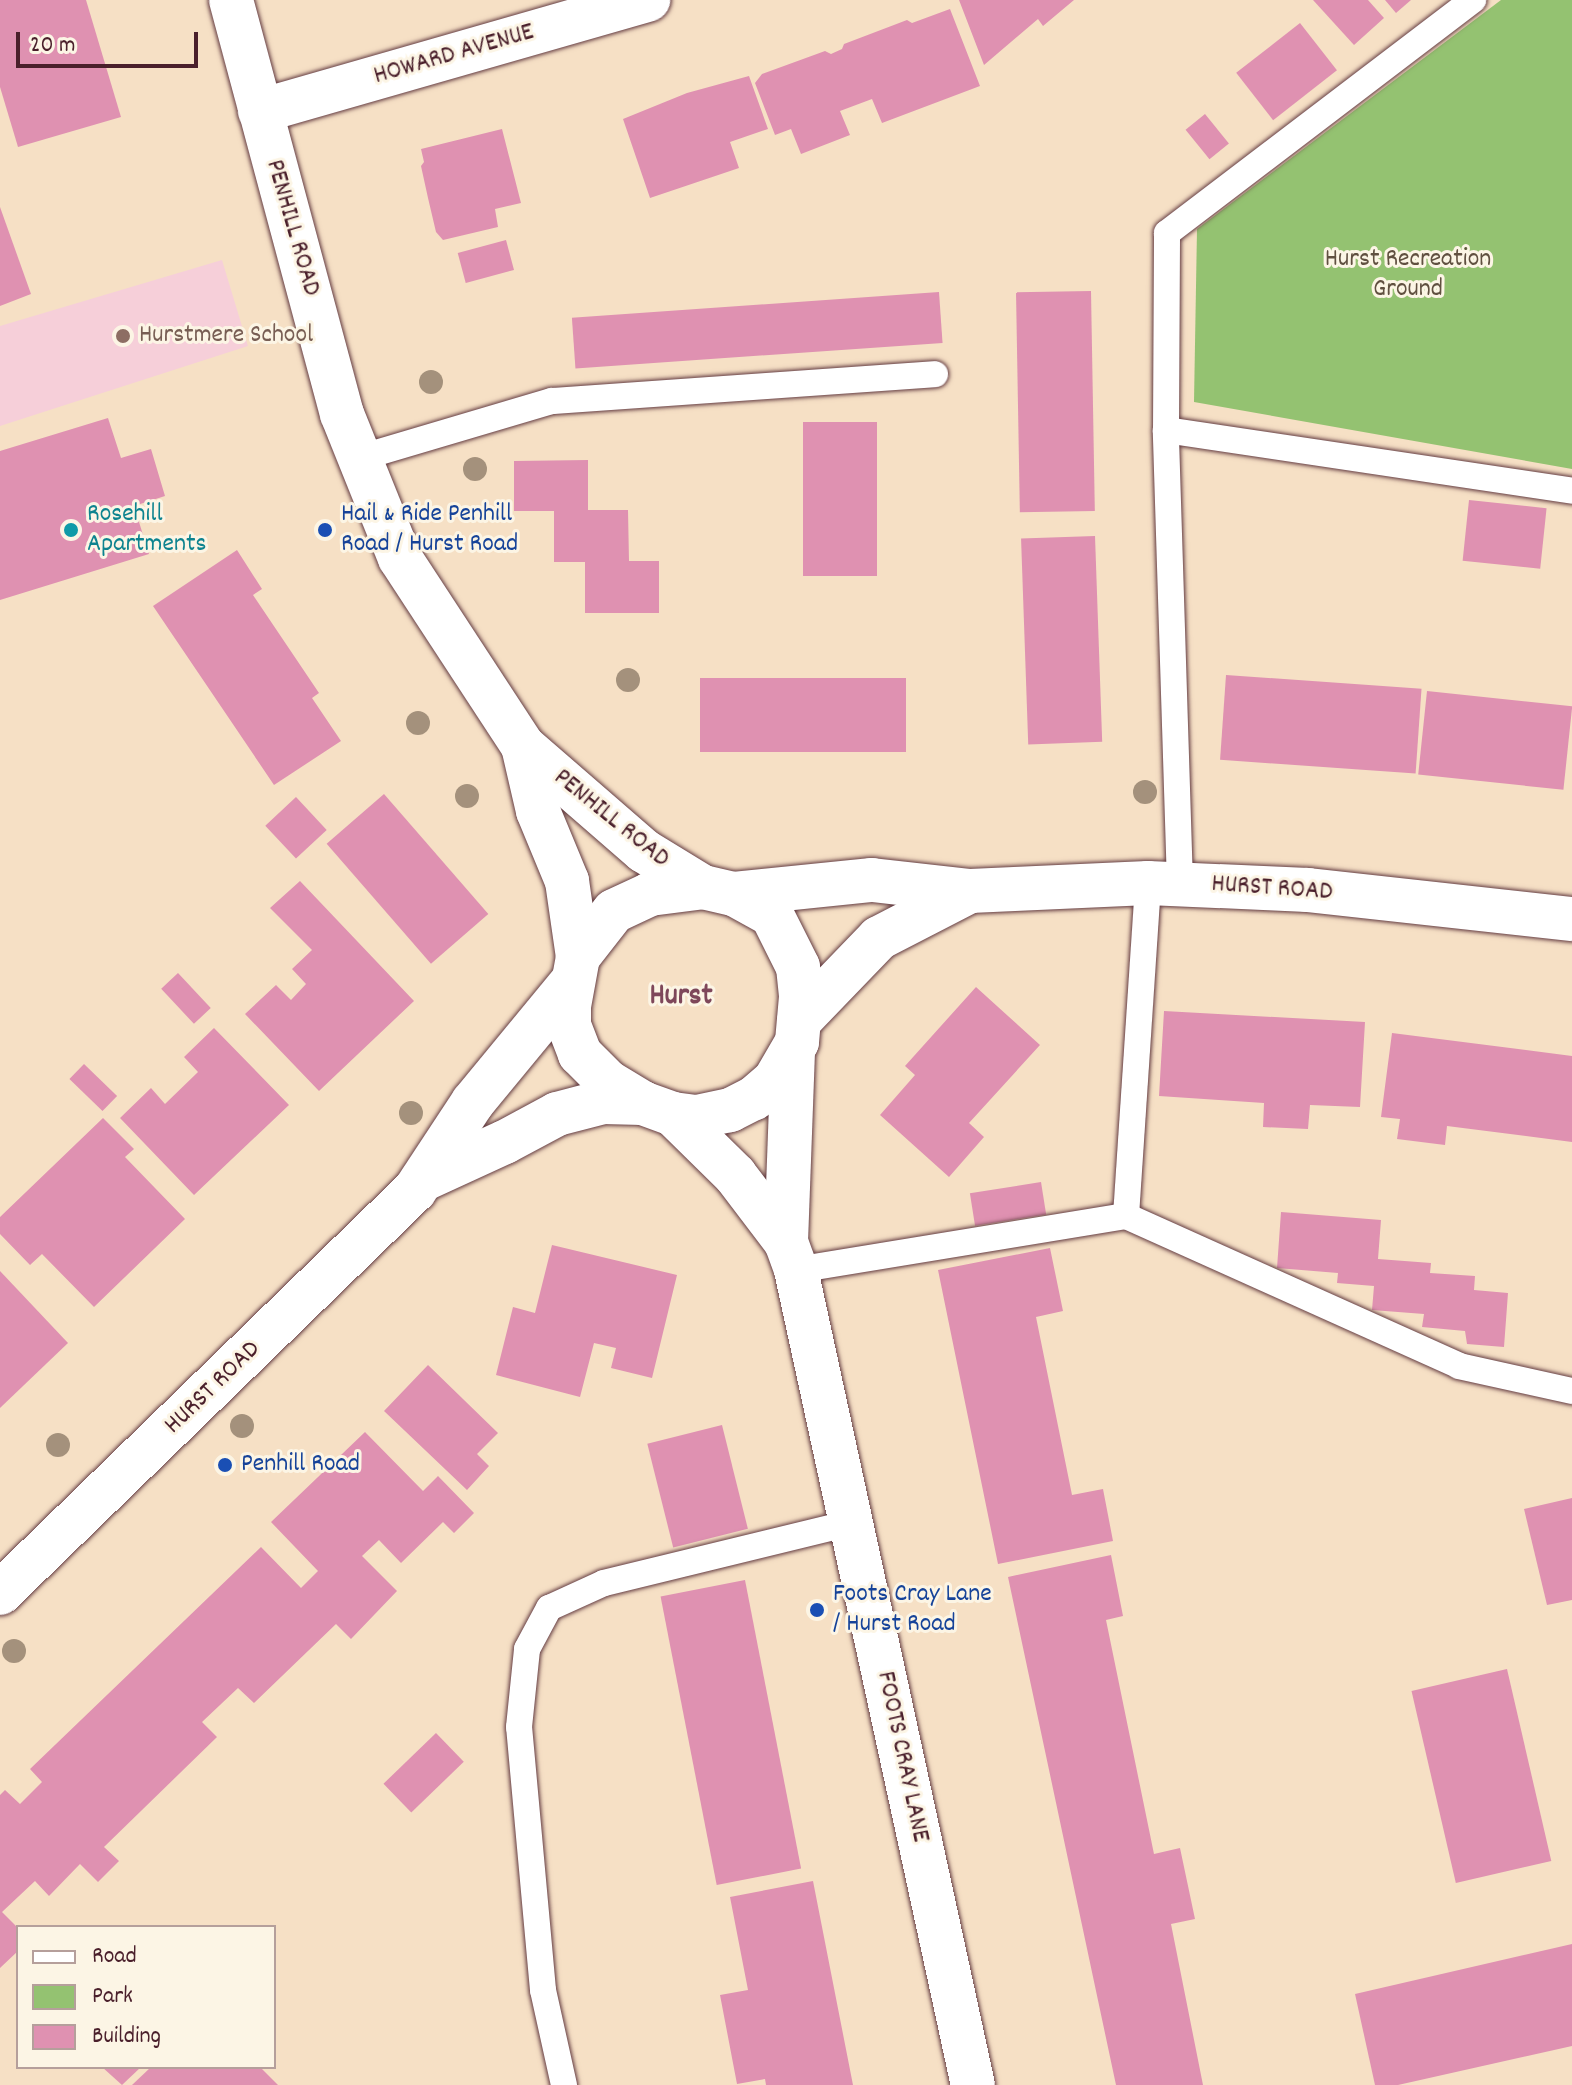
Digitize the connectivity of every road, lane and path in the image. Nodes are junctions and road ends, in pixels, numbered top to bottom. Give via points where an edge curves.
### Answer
1 (231, 0) edge
2 (648, 0) edge
3 (1473, 0) edge
4 (260, 111) junction
5 (935, 374) dead end
6 (1166, 430) junction
7 (359, 458) junction
8 (1572, 491) edge
9 (523, 746) junction
10 (1164, 883) junction
11 (719, 890) junction
12 (970, 891) junction
13 (1572, 919) edge
14 (574, 970) junction
15 (796, 1038) junction
16 (658, 1108) junction
17 (422, 1180) junction
18 (1126, 1216) junction
19 (791, 1256) junction
20 (1572, 1391) edge
21 (851, 1523) junction
22 (0, 1593) edge
23 (564, 2085) edge
24 (973, 2085) edge

1 - 4 main road, PENHILL ROAD
2 - 4 main road, HOWARD AVENUE
3 - 6 lane via 1167,233
4 - 7 main road, PENHILL ROAD via 342,414
5 - 7 lane via 552,401
6 - 8 lane
6 - 10 lane
7 - 9 main road, PENHILL ROAD via 400,558
9 - 11 main road, PENHILL ROAD via 644,851
9 - 14 main road, PENHILL ROAD via 538,811 567,881
10 - 12 main road, HURST ROAD
10 - 13 main road, HURST ROAD via 1308,890
10 - 18 lane
11 - 12 main road, HURST ROAD via 872,880
11 - 14 main road, HURST ROAD via 650,894 614,911
11 - 15 main road via 760,906 782,928 798,967
12 - 15 main road, HURST ROAD via 879,938
14 - 16 main road via 569,1026 580,1054 608,1082
14 - 17 main road, HURST ROAD via 473,1102
15 - 16 main road, HURST ROAD via 775,1080 754,1098 696,1117
15 - 19 main road, FOOTS CRAY LANE
16 - 17 main road, HURST ROAD via 603,1102 566,1111
16 - 19 main road, FOOTS CRAY LANE via 735,1175
17 - 22 main road, HURST ROAD
18 - 19 lane
18 - 20 lane via 1459,1366
19 - 21 main road, FOOTS CRAY LANE
21 - 23 lane via 604,1583 549,1608 527,1649 519,1727 543,1990
21 - 24 main road, FOOTS CRAY LANE

